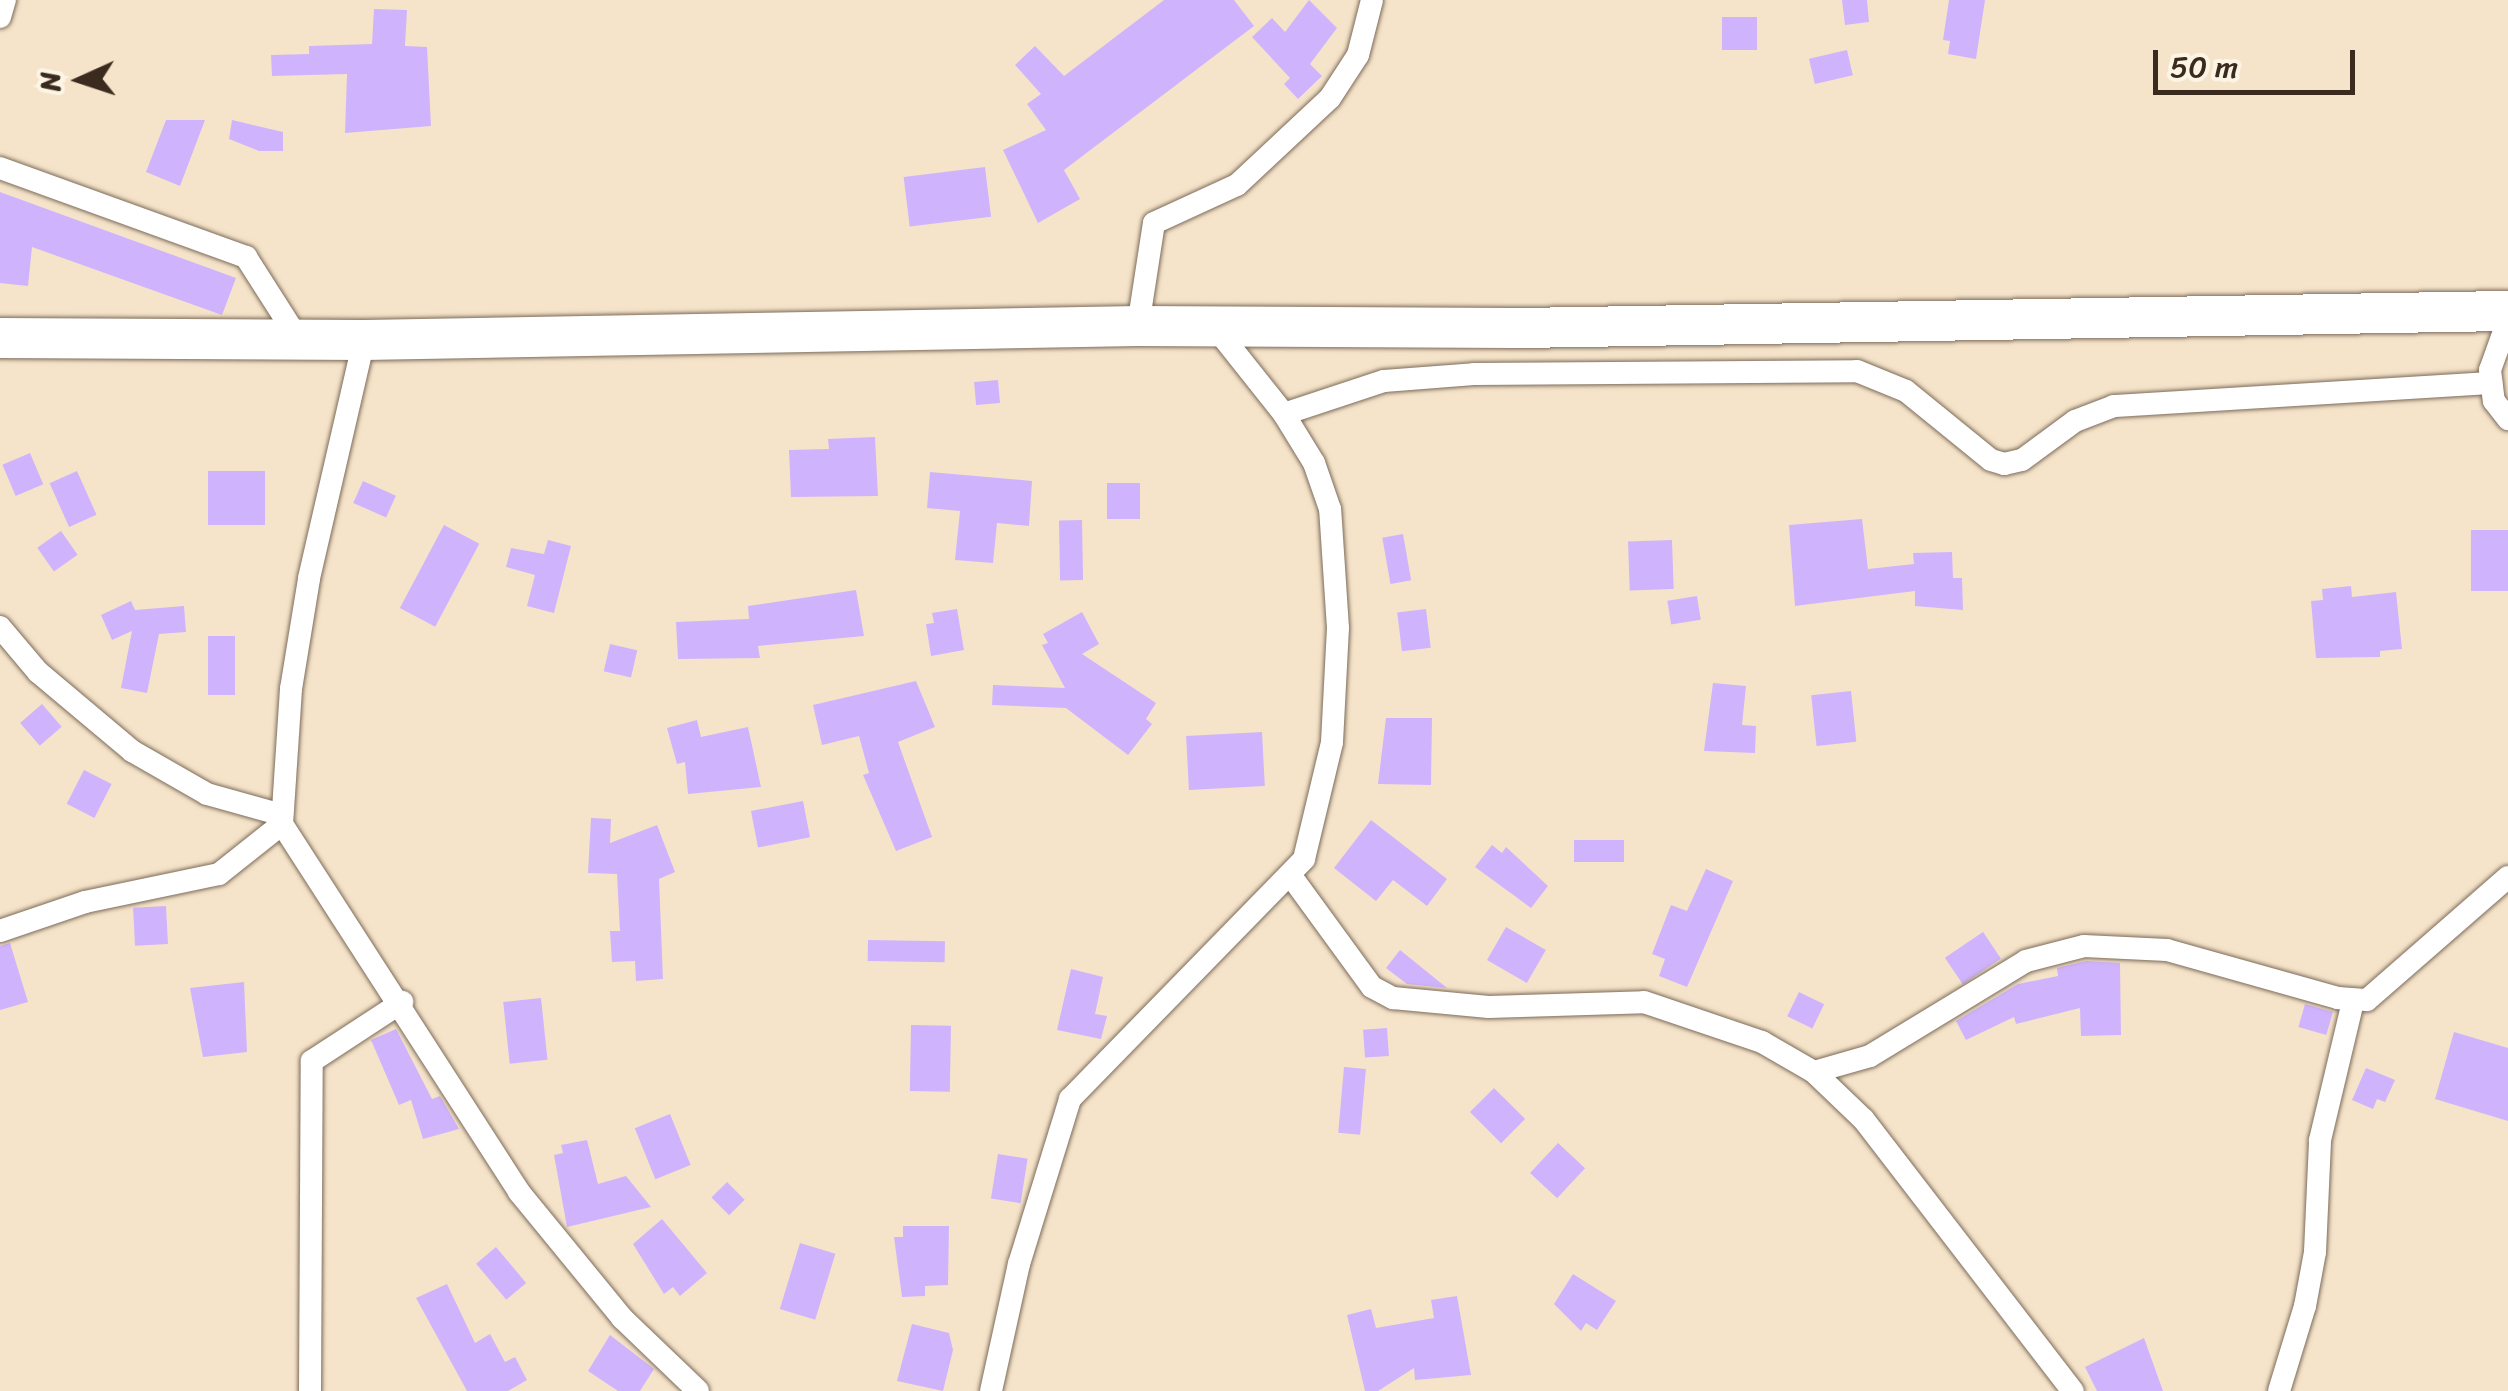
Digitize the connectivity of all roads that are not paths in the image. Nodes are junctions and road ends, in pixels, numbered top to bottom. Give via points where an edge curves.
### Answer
1 (5, 0) edge
2 (1372, 0) edge
3 (0, 17) edge
4 (0, 168) edge
5 (2508, 311) edge
6 (2508, 320) edge
7 (1213, 325) junction
8 (1138, 326) junction
9 (0, 338) edge
10 (297, 338) junction
11 (364, 340) junction
12 (2491, 384) junction
13 (1284, 414) junction
14 (2508, 418) edge
15 (0, 627) edge
16 (282, 820) junction
17 (1291, 876) junction
18 (2508, 877) edge
19 (0, 931) edge
20 (2353, 1001) junction
21 (402, 1002) junction
22 (1814, 1072) junction
23 (310, 1391) edge
24 (698, 1391) edge
25 (992, 1391) edge
26 (2073, 1391) edge
27 (2279, 1391) edge

1 - 3 street
2 - 8 street via 1358,55 1330,98 1236,185 1154,224
4 - 10 street via 246,257
5 - 7 highway via 1522,328
6 - 12 street via 2493,353
7 - 8 highway
7 - 13 street
8 - 11 highway
9 - 10 highway
10 - 11 highway
11 - 16 street via 290,689
12 - 13 street via 2114,406 2004,464 1906,390 1857,370 1438,376 1337,391
12 - 14 street
13 - 17 street via 1314,463 1330,509 1338,628 1332,742 1304,859
15 - 16 street via 38,672 132,750 207,794
16 - 19 street via 219,874 85,902
16 - 21 street
17 - 22 street via 1372,987 1393,998 1489,1007 1644,1002 1762,1042
17 - 25 street via 1070,1099 1019,1264
18 - 20 street via 2379,994
20 - 22 street via 2167,950 2067,948 1958,997 1870,1056
20 - 27 street via 2320,1140 2315,1252 2305,1306
21 - 23 street via 312,1061
21 - 24 street via 560,1247
22 - 26 street via 1864,1120

